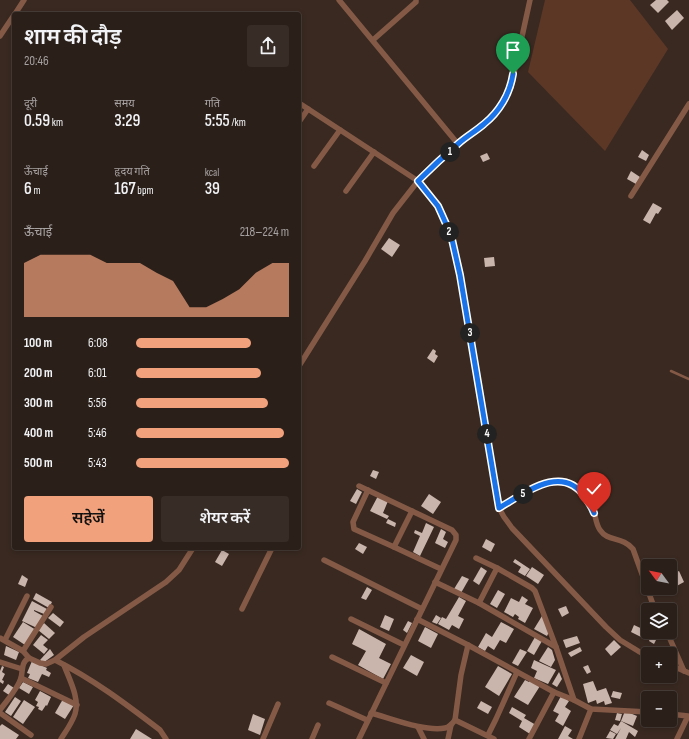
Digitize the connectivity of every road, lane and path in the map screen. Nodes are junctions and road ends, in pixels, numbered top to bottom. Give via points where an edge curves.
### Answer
1 (24, 0) edge
2 (339, 0) edge
3 (416, 0) edge
4 (530, 0) edge
5 (16, 12) edge
6 (12, 18) edge
7 (0, 36) edge
8 (373, 40) junction
9 (301, 104) edge
10 (689, 104) edge
11 (308, 108) junction
12 (301, 119) edge
13 (340, 130) junction
14 (458, 144) junction
15 (374, 152) junction
16 (314, 166) dead end
17 (418, 181) junction
18 (346, 191) dead end
19 (631, 196) dead end
20 (301, 363) edge
21 (671, 371) dead end
22 (689, 379) edge
23 (359, 486) dead end
24 (368, 490) junction
25 (499, 508) junction
26 (412, 511) junction
27 (394, 548) junction
28 (192, 550) edge
29 (271, 550) edge
30 (476, 558) dead end
31 (324, 560) dead end
32 (497, 568) junction
33 (441, 569) junction
34 (435, 582) junction
35 (27, 596) dead end
36 (479, 603) junction
37 (652, 603) edge
38 (51, 607) dead end
39 (242, 609) dead end
40 (422, 609) junction
41 (351, 619) dead end
42 (417, 619) junction
43 (2, 639) edge
44 (670, 639) edge
45 (468, 645) junction
46 (404, 646) junction
47 (556, 647) junction
48 (23, 650) junction
49 (641, 653) edge
50 (332, 657) dead end
51 (29, 658) junction
52 (55, 660) junction
53 (0, 662) edge
54 (64, 665) junction
55 (22, 668) junction
56 (677, 668) edge
57 (517, 672) junction
58 (687, 672) edge
59 (21, 678) junction
60 (386, 683) junction
61 (554, 692) junction
62 (574, 700) junction
63 (329, 703) dead end
64 (278, 704) dead end
65 (77, 705) junction
66 (591, 709) junction
67 (0, 712) edge
68 (641, 712) edge
69 (371, 713) junction
70 (677, 715) edge
71 (689, 716) edge
72 (367, 720) junction
73 (455, 720) junction
74 (318, 725) dead end
75 (451, 725) junction
76 (418, 727) junction
77 (31, 735) dead end
78 (488, 735) junction
79 (61, 739) edge
80 (166, 739) edge
81 (263, 739) edge
82 (312, 739) edge
83 (359, 739) edge
84 (424, 739) edge
85 (448, 739) edge
86 (494, 739) edge
87 (528, 739) edge
88 (579, 739) edge
89 (677, 739) edge

1 - 5 street
2 - 8 street
3 - 8 street
4 - 14 street via 511,87 484,124
6 - 7 street
8 - 14 street
9 - 11 street
10 - 19 street
11 - 12 street
11 - 13 street
13 - 15 street
13 - 16 street
14 - 17 street
15 - 17 street
15 - 18 street
17 - 20 street via 393,214
17 - 25 street via 438,206 451,235
21 - 22 lane
23 - 24 street
24 - 26 street
24 - 27 street via 354,522 354,529
25 - 37 street via 538,485 556,481 569,482 582,493 592,508 604,535 627,542 633,549
25 - 49 street via 512,528 606,627 620,640
26 - 27 street
26 - 33 street via 452,530 456,535 456,540
27 - 33 street
28 - 52 street via 179,570 166,582 84,637
29 - 39 street
30 - 32 street
31 - 40 street
32 - 36 street
32 - 47 street via 535,591
33 - 34 street
34 - 36 street
34 - 40 street
35 - 43 street
36 - 47 street
38 - 48 street
40 - 42 street
41 - 46 street
42 - 45 street
42 - 46 street
43 - 48 street
44 - 58 street
45 - 57 street
45 - 73 street
46 - 60 street
47 - 62 street
48 - 51 street
50 - 60 street
51 - 52 street via 46,664
51 - 55 street via 23,663
52 - 54 street
53 - 55 street
54 - 65 street
54 - 80 street via 81,673 110,693 160,730
55 - 59 street
56 - 58 street
57 - 61 street
57 - 78 street
59 - 65 street
59 - 67 street
60 - 69 street
61 - 62 street
61 - 87 street
62 - 66 street
63 - 72 street
64 - 81 street
65 - 79 street via 73,719
66 - 68 street
66 - 88 street
67 - 77 street
69 - 72 street
69 - 76 street
70 - 71 street
71 - 89 street
72 - 83 street
73 - 75 street
73 - 78 street
74 - 82 street
75 - 76 street via 446,728
75 - 85 street
76 - 84 street
78 - 86 street

